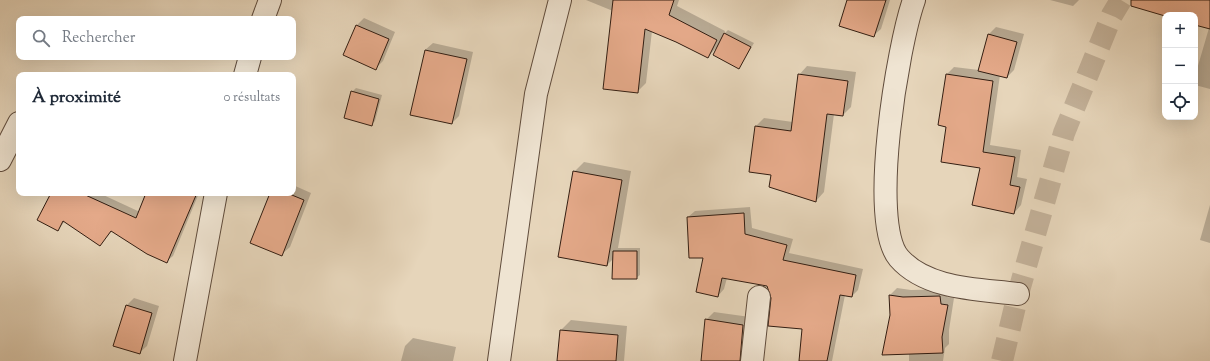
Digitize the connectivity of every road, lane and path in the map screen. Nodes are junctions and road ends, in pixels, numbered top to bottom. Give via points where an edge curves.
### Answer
1 (270, 0) edge
2 (560, 0) edge
3 (914, 0) edge
4 (264, 16) edge
5 (249, 60) edge
6 (246, 72) edge
7 (16, 129) edge
8 (0, 160) edge
9 (215, 196) edge
10 (1018, 294) dead end
11 (759, 297) dead end
12 (185, 361) edge
13 (499, 361) edge
14 (752, 361) edge

1 - 4 street
2 - 13 street via 536,94
3 - 10 street via 891,104 884,207 891,248 904,263 933,281
5 - 6 street
7 - 8 street
9 - 12 street
11 - 14 street

